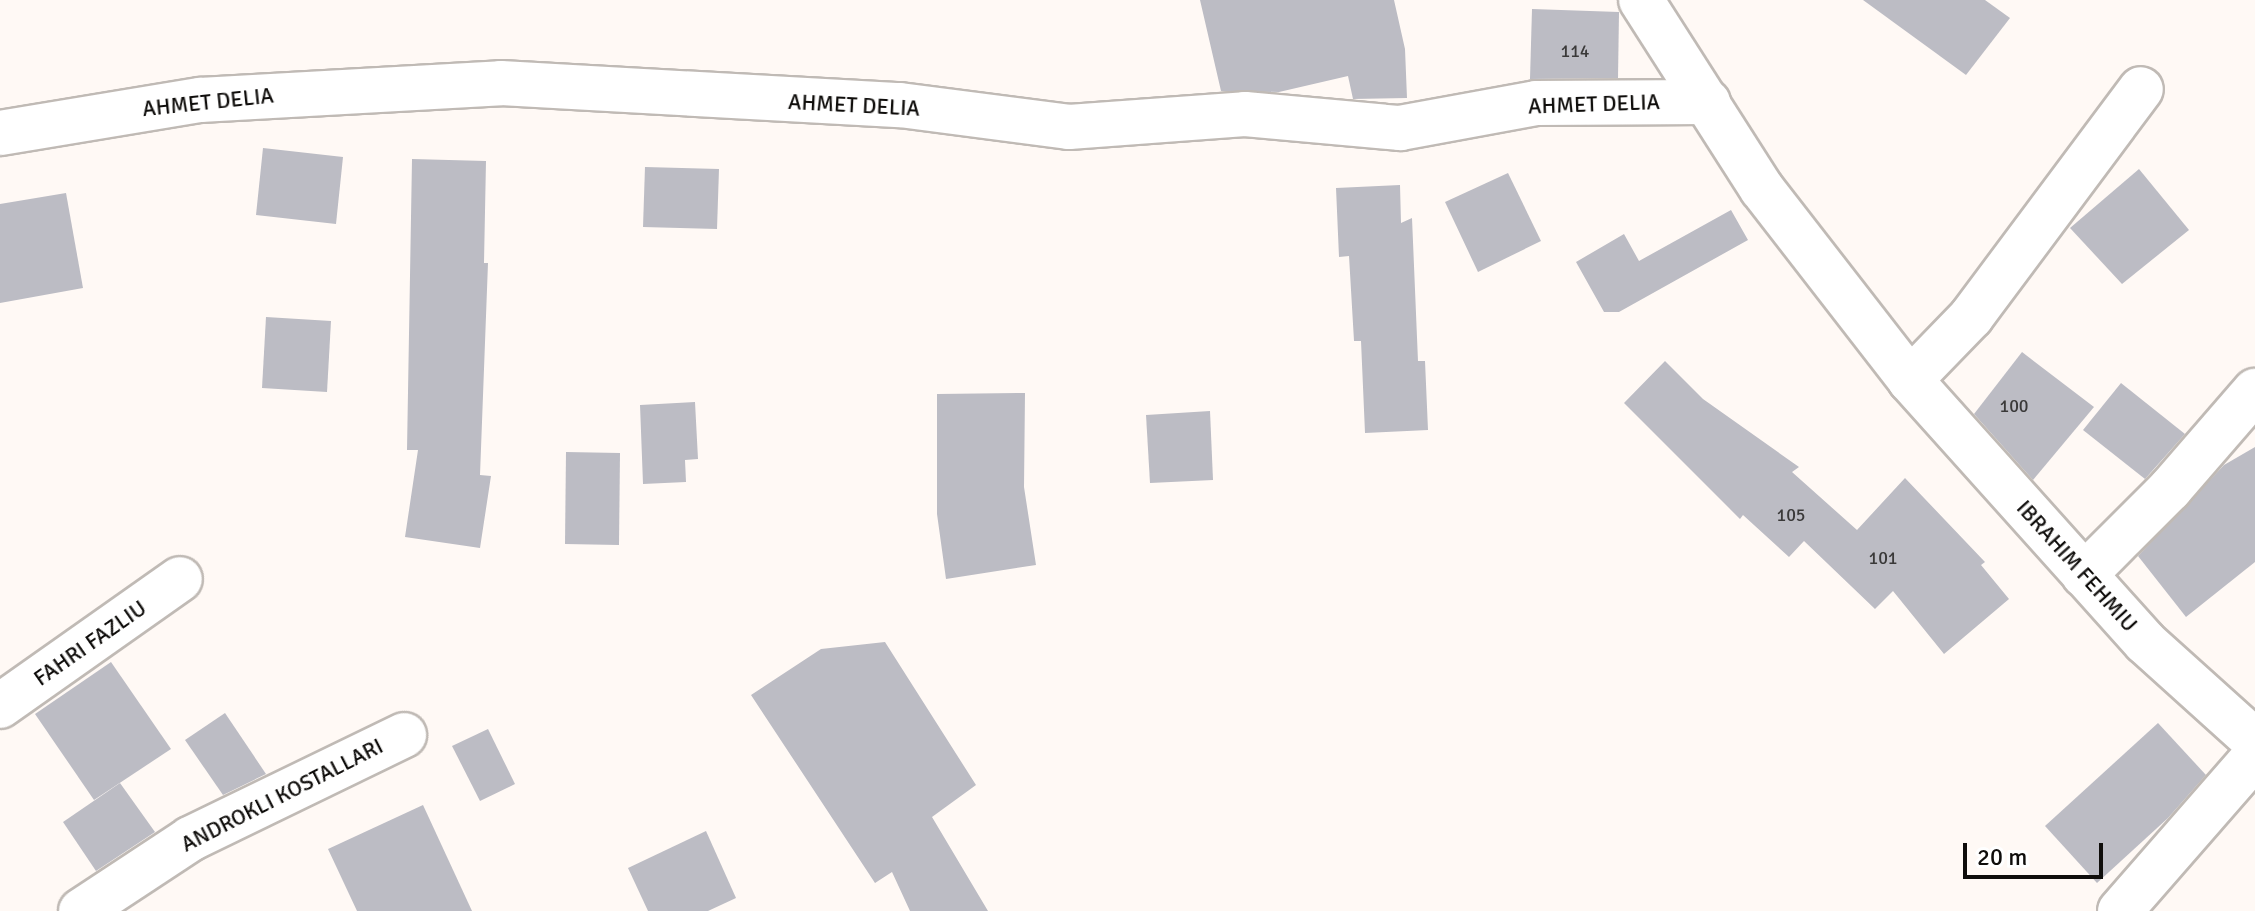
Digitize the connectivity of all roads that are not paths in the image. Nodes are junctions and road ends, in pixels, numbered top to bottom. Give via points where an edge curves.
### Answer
1 (1641, 0) edge
2 (2141, 89) dead end
3 (1708, 102) junction
4 (0, 133) edge
5 (1910, 380) junction
6 (2255, 391) edge
7 (2084, 575) junction
8 (180, 579) dead end
9 (0, 706) edge
10 (404, 735) dead end
11 (2255, 741) edge
12 (2255, 756) edge
13 (81, 911) edge
14 (2120, 911) edge

1 - 3 street, IBRAHIM FEHMIU
2 - 5 street via 1971,317
3 - 4 street, AHMET DELIA via 1536,103 1400,128 1245,114 1069,127 900,105 501,83 200,100
3 - 5 street, IBRAHIM FEHMIU via 1762,189
5 - 7 street, IBRAHIM FEHMIU
6 - 7 street via 2170,489
7 - 11 street, IBRAHIM FEHMIU via 2145,642
8 - 9 street, FAHRI FAZLIU
10 - 13 street, ANDROKLI KOSTALLARI via 190,839
12 - 14 street

